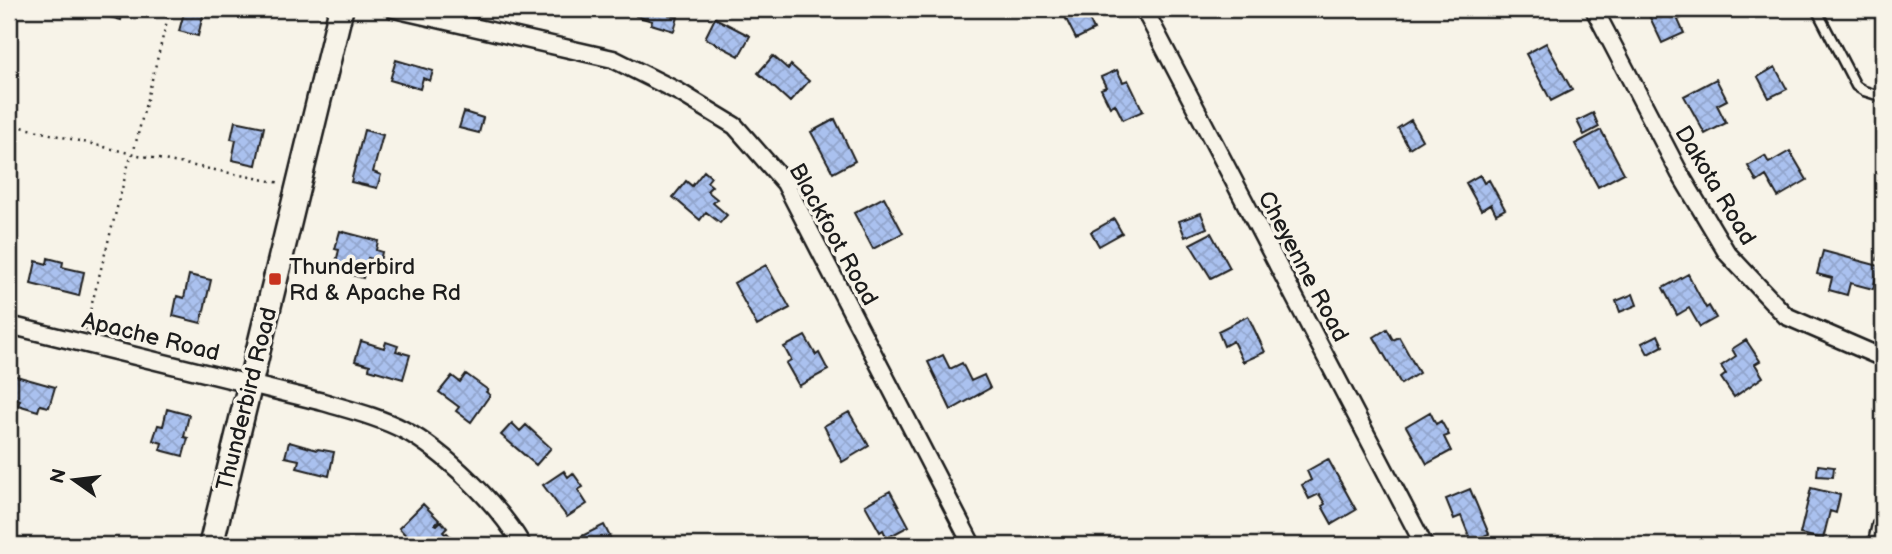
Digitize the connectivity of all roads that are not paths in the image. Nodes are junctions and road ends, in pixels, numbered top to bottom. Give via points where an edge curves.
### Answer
1 (341, 9) edge
2 (394, 9) edge
3 (1144, 9) edge
4 (1594, 9) edge
5 (1816, 9) edge
6 (1883, 97) edge
7 (9, 325) edge
8 (1883, 358) edge
9 (250, 383) junction
10 (1883, 527) edge
11 (211, 545) edge
12 (523, 545) edge
13 (972, 545) edge
14 (1424, 545) edge
15 (1879, 545) edge

1 - 9 main road, Thunderbird Road
2 - 13 street, Blackfoot Road via 613,59 735,126 785,183
3 - 14 street, Cheyenne Road
4 - 8 street, Dakota Road via 1727,253 1786,316
5 - 6 lane via 1856,86
7 - 9 street, Apache Road
9 - 11 main road, Thunderbird Road
9 - 12 street, Apache Road via 404,430 435,451 493,504
10 - 15 street

